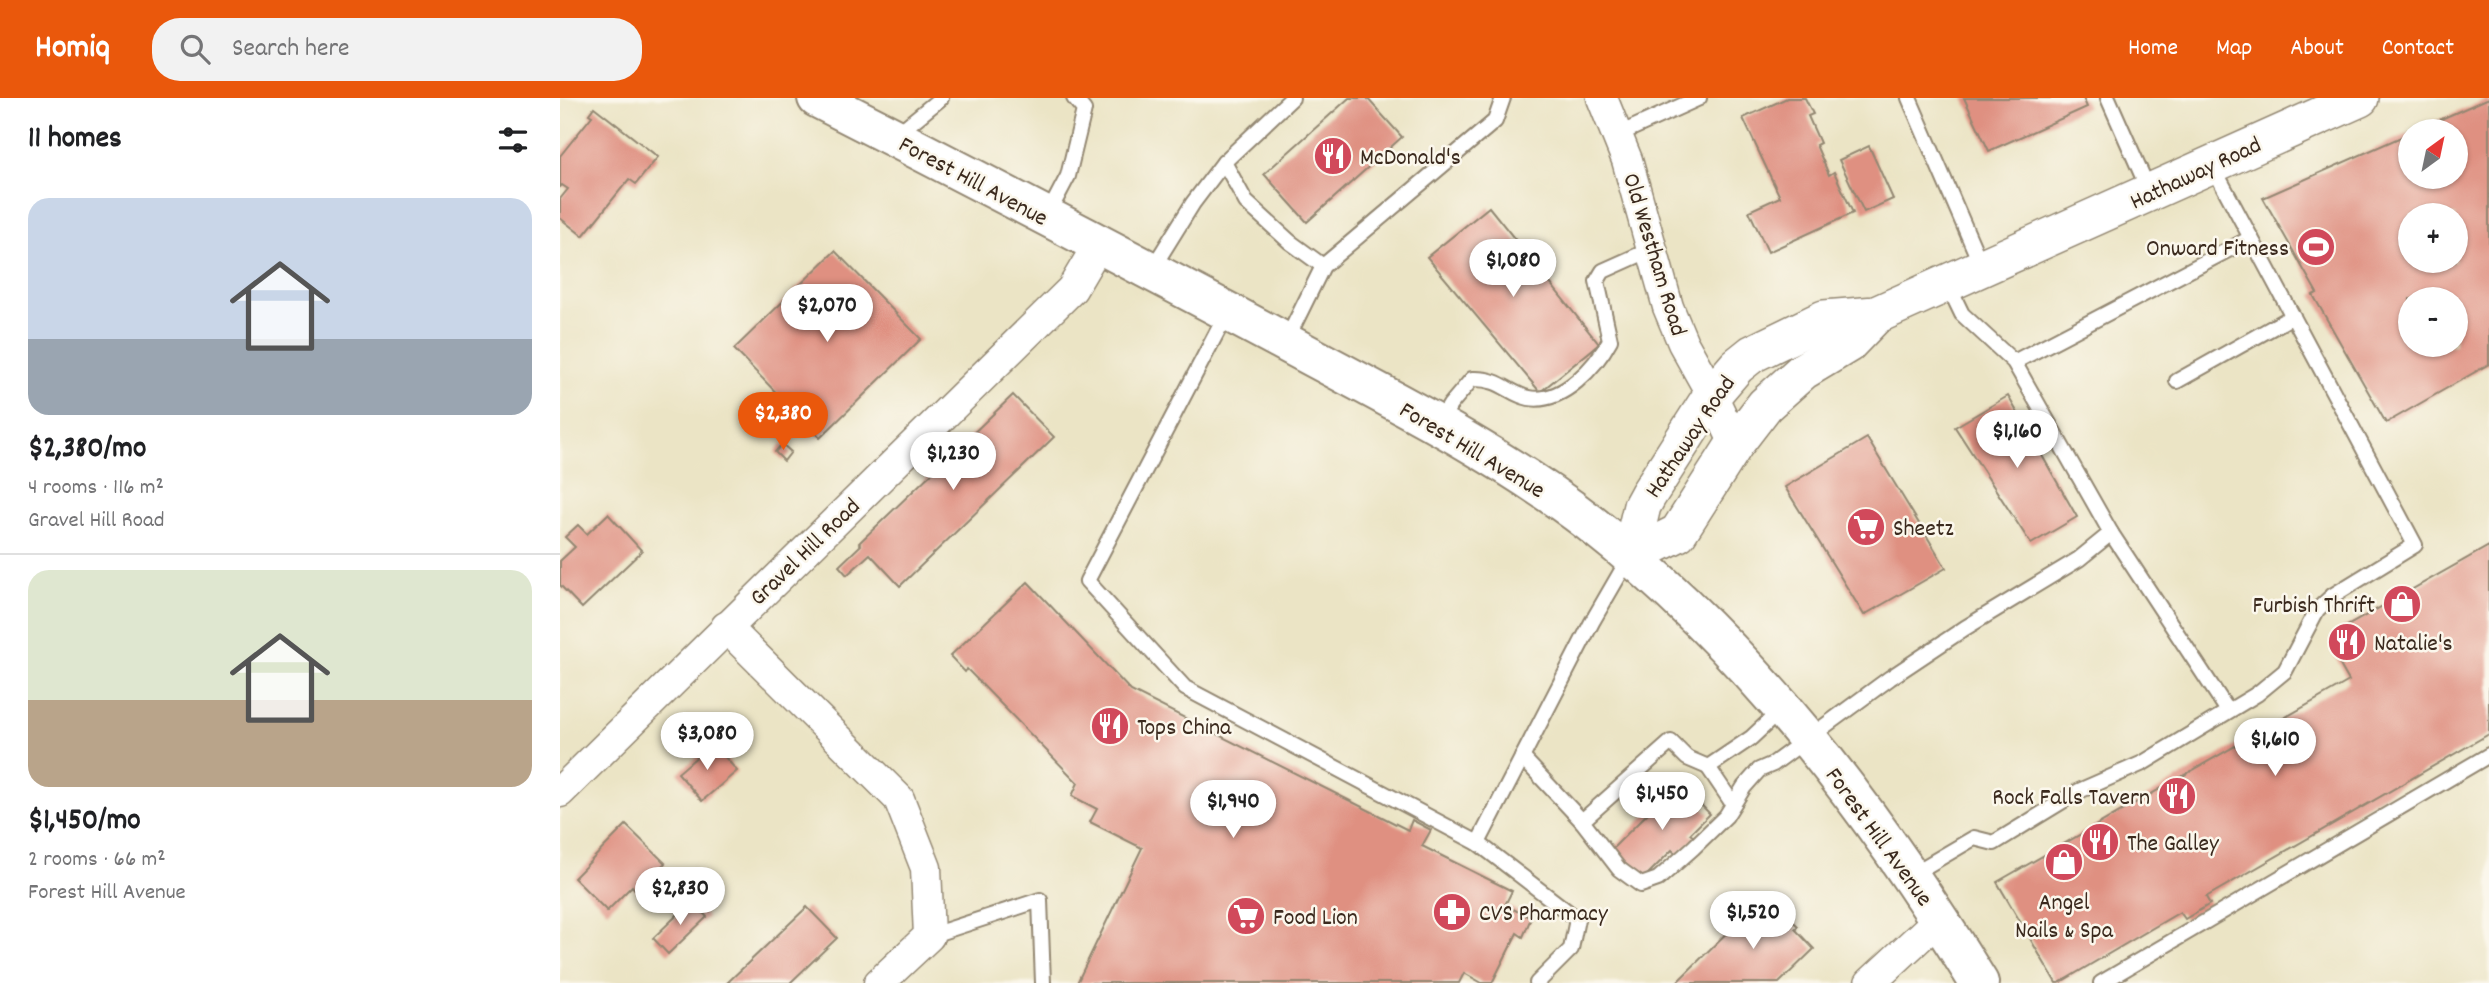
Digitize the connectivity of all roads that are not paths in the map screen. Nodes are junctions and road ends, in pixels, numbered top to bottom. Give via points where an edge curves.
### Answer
1 (817, 98) edge
2 (941, 98) edge
3 (1074, 98) edge
4 (1292, 98) edge
5 (1503, 98) edge
6 (1602, 98) edge
7 (1699, 98) edge
8 (1909, 98) edge
9 (2108, 98) edge
10 (2360, 98) edge
11 (1617, 135) junction
12 (893, 137) junction
13 (1223, 162) junction
14 (2211, 164) junction
15 (2150, 193) junction
16 (1046, 218) junction
17 (2251, 238) junction
18 (1098, 245) junction
19 (1652, 249) junction
20 (1324, 266) junction
21 (1982, 268) junction
22 (1150, 272) junction
23 (1948, 284) junction
24 (1228, 312) junction
25 (1876, 315) junction
26 (2293, 316) junction
27 (1285, 342) junction
28 (2014, 362) junction
29 (2177, 381) dead end
30 (1712, 395) junction
31 (1438, 426) junction
32 (1735, 444) junction
33 (2111, 533) junction
34 (1630, 557) junction
35 (726, 627) junction
36 (1783, 708) junction
37 (2228, 711) junction
38 (1807, 738) junction
39 (2489, 755) edge
40 (1522, 757) junction
41 (1708, 767) junction
42 (560, 792) edge
43 (1733, 804) junction
44 (1581, 821) junction
45 (1478, 843) junction
46 (1911, 875) junction
47 (1940, 918) junction
48 (929, 936) junction
49 (879, 983) edge
50 (1043, 983) edge
51 (1537, 983) edge
52 (1871, 983) edge
53 (1979, 983) edge
54 (2101, 983) edge

1 - 12 main road, Forest Hill Avenue
2 - 12 lane
3 - 16 lane via 1084,110 1068,176
4 - 13 lane
5 - 20 lane via 1495,121
6 - 11 street, Old Westham Road
7 - 11 lane
8 - 21 lane
9 - 15 lane
10 - 14 street, Hathaway Road
11 - 19 street, Old Westham Road
12 - 16 main road, Forest Hill Avenue
13 - 20 lane via 1246,202
13 - 22 lane
14 - 15 street, Hathaway Road
14 - 17 lane
15 - 21 street, Hathaway Road
16 - 18 main road, Forest Hill Avenue
17 - 26 lane
17 - 28 lane
18 - 22 main road, Forest Hill Avenue
18 - 35 street, Gravel Hill Road via 1072,289
19 - 30 street, Old Westham Road via 1668,307
19 - 31 lane via 1603,271 1597,281 1610,340 1601,357 1564,391 1527,398 1501,383 1472,379
20 - 27 lane
21 - 23 street, Hathaway Road
22 - 24 main road, Forest Hill Avenue
23 - 25 street, Hathaway Road
23 - 28 lane via 1962,314
24 - 27 main road, Forest Hill Avenue
24 - 45 lane via 1087,581 1185,688
25 - 30 street, Hathaway Road via 1824,319 1782,338 1737,366
25 - 32 street, Hathaway Road via 1848,344 1783,387
26 - 29 lane
26 - 37 lane via 2415,545 2332,596 2317,610 2285,671
27 - 31 main road, Forest Hill Avenue
28 - 33 lane
30 - 32 street, Old Westham Road
30 - 34 street, Hathaway Road via 1642,506
31 - 34 main road, Forest Hill Avenue via 1578,514
32 - 34 street, Hathaway Road via 1678,533
33 - 37 lane
33 - 38 lane via 2079,559 1933,649
34 - 36 main road, Forest Hill Avenue via 1710,630
34 - 40 lane
35 - 42 street, Gravel Hill Road
35 - 48 street via 899,799 926,869
36 - 38 main road, Forest Hill Avenue
36 - 41 lane via 1751,738
37 - 46 lane via 2143,763 2079,791 1994,843 1974,838
38 - 43 lane via 1759,770
38 - 46 main road, Forest Hill Avenue
39 - 54 lane
40 - 44 lane
40 - 45 lane
41 - 43 lane
41 - 44 lane via 1687,758 1671,742
43 - 44 lane via 1667,872 1641,884 1619,869
45 - 51 lane via 1577,919 1571,949
46 - 47 main road, Forest Hill Avenue
47 - 52 street
47 - 53 main road, Forest Hill Avenue
48 - 49 street
48 - 50 lane via 1040,900

